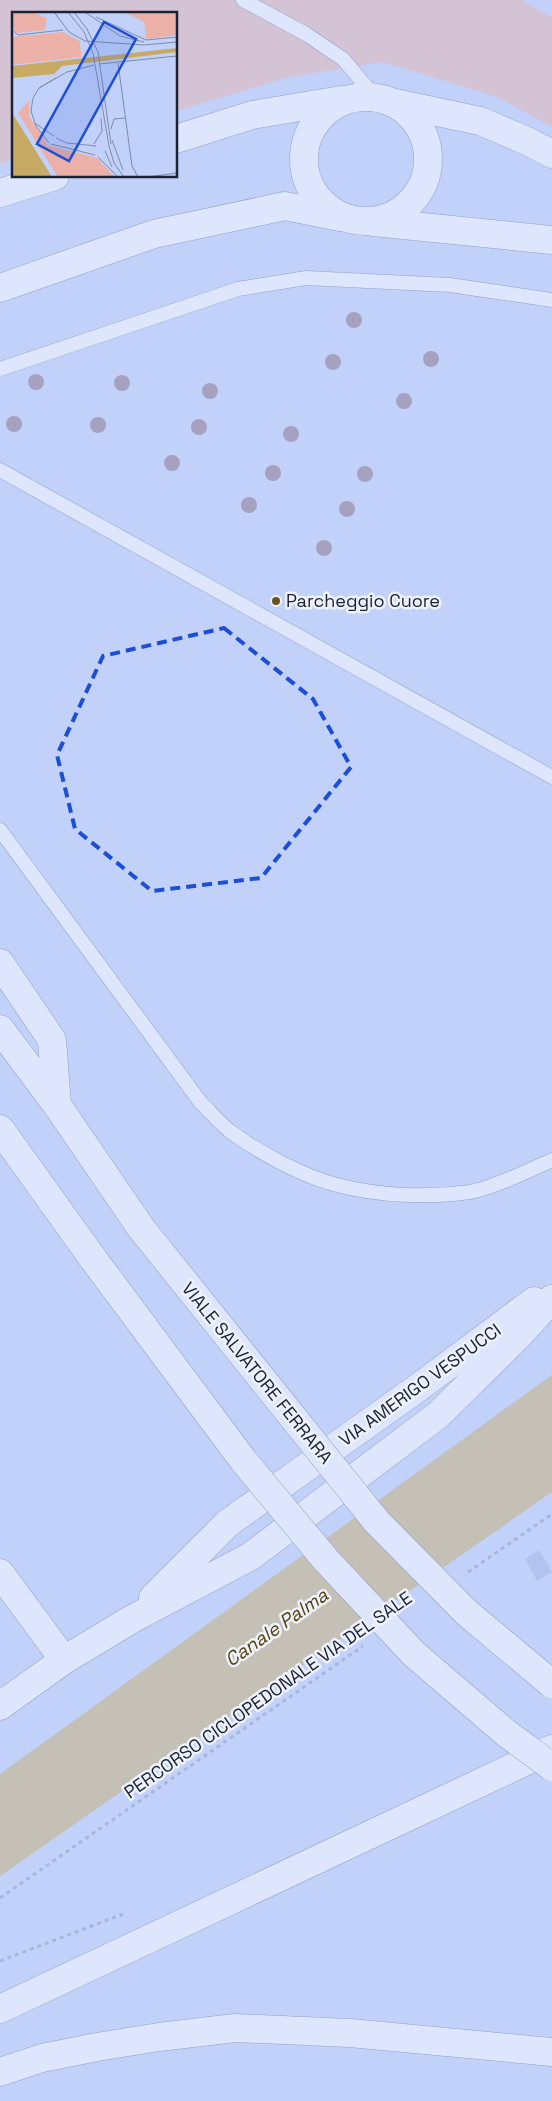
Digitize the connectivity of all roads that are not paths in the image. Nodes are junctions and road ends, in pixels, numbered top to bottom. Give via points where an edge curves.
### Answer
1 (243, 0) edge
2 (375, 99) junction
3 (178, 138) edge
4 (552, 154) edge
5 (48, 178) edge
6 (0, 193) edge
7 (355, 219) junction
8 (552, 240) edge
9 (0, 288) edge
10 (552, 300) edge
11 (0, 368) edge
12 (0, 470) edge
13 (552, 777) edge
14 (0, 830) edge
15 (0, 964) edge
16 (0, 1029) edge
17 (57, 1105) junction
18 (3, 1137) edge
19 (552, 1160) edge
20 (552, 1289) edge
21 (552, 1299) edge
22 (0, 1573) edge
23 (132, 1619) junction
24 (64, 1660) junction
25 (552, 1684) edge
26 (0, 1706) edge
27 (552, 1749) edge
28 (552, 1767) edge
29 (0, 2009) edge
30 (552, 2052) edge
31 (0, 2072) edge

1 - 2 lane via 306,34 343,59
2 - 3 main road via 252,115
2 - 4 main road via 480,121
2 - 7 main road via 336,104 320,117 309,134 303,153 305,173 313,192 326,207
2 - 7 main road via 411,116 423,132 428,152 427,173 419,192 405,207 387,217
5 - 6 main road
7 - 8 main road
7 - 9 main road via 285,206 154,234
10 - 11 lane via 450,285 306,278 238,289
12 - 13 lane
14 - 19 lane via 201,1103 230,1131 262,1152 336,1185 422,1195 472,1192
15 - 17 main road via 52,1040
16 - 17 main road, VIALE SALVATORE FERRARA
17 - 25 main road, VIALE SALVATORE FERRARA, bridge via 141,1228 377,1522 467,1613
18 - 28 main road, bridge via 243,1460 326,1560 414,1654 506,1733
20 - 23 main road, VIA AMERIGO VESPUCCI via 228,1523
21 - 23 main road, VIA AMERIGO VESPUCCI via 438,1415 251,1556
22 - 24 main road
23 - 24 main road, VIA AMERIGO VESPUCCI
24 - 26 main road, VIA AMERIGO VESPUCCI
27 - 29 main road
30 - 31 main road via 350,2033 235,2028 97,2047 42,2058

